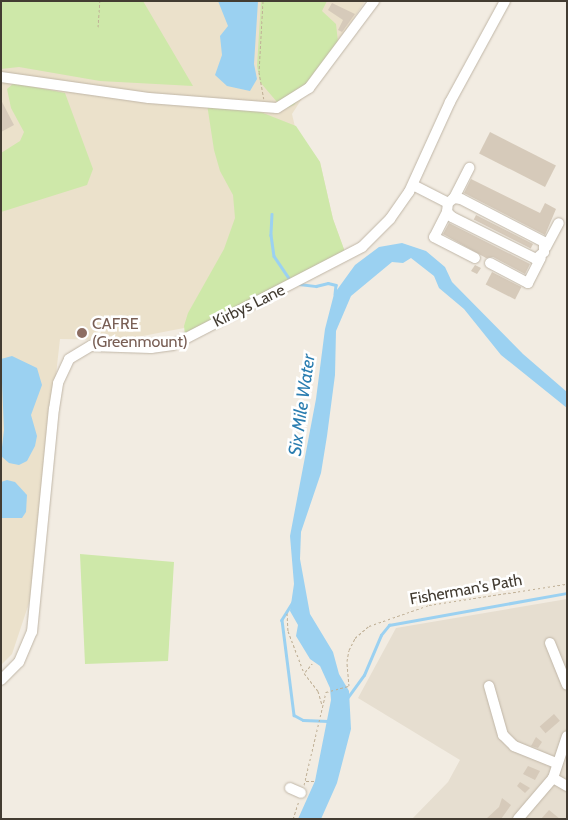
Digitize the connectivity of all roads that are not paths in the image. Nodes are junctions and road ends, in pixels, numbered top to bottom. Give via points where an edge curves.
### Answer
1 (374, 1) edge
2 (505, 1) edge
3 (1, 77) edge
4 (469, 168) dead end
5 (414, 185) junction
6 (450, 204) junction
7 (559, 223) dead end
8 (546, 247) junction
9 (475, 258) dead end
10 (541, 258) junction
11 (490, 264) dead end
12 (175, 330) dead end
13 (179, 342) junction
14 (550, 643) dead end
15 (563, 666) edge
16 (1, 680) edge
17 (567, 684) edge
18 (489, 686) dead end
19 (567, 736) edge
20 (556, 763) junction
21 (553, 778) junction
22 (567, 786) edge
23 (290, 788) dead end
24 (302, 793) road end
25 (518, 819) edge

1 - 3 street via 309,88 288,103 266,110 232,102 150,98
2 - 5 street, Kirbys Lane via 440,124
4 - 6 street
5 - 6 street
5 - 13 street, Kirbys Lane via 390,219 350,255
6 - 8 street via 461,199 536,238
6 - 9 street via 434,237
6 - 10 street via 536,259
7 - 8 street
8 - 10 street
10 - 11 street via 528,282
12 - 13 street
13 - 16 street, Kirbys Lane via 151,350 91,346 77,352 62,370 53,418 32,632 19,662
14 - 15 street
15 - 17 street
18 - 20 street via 503,735 514,746
19 - 20 street
20 - 21 street
21 - 22 street
21 - 25 street
23 - 24 street

